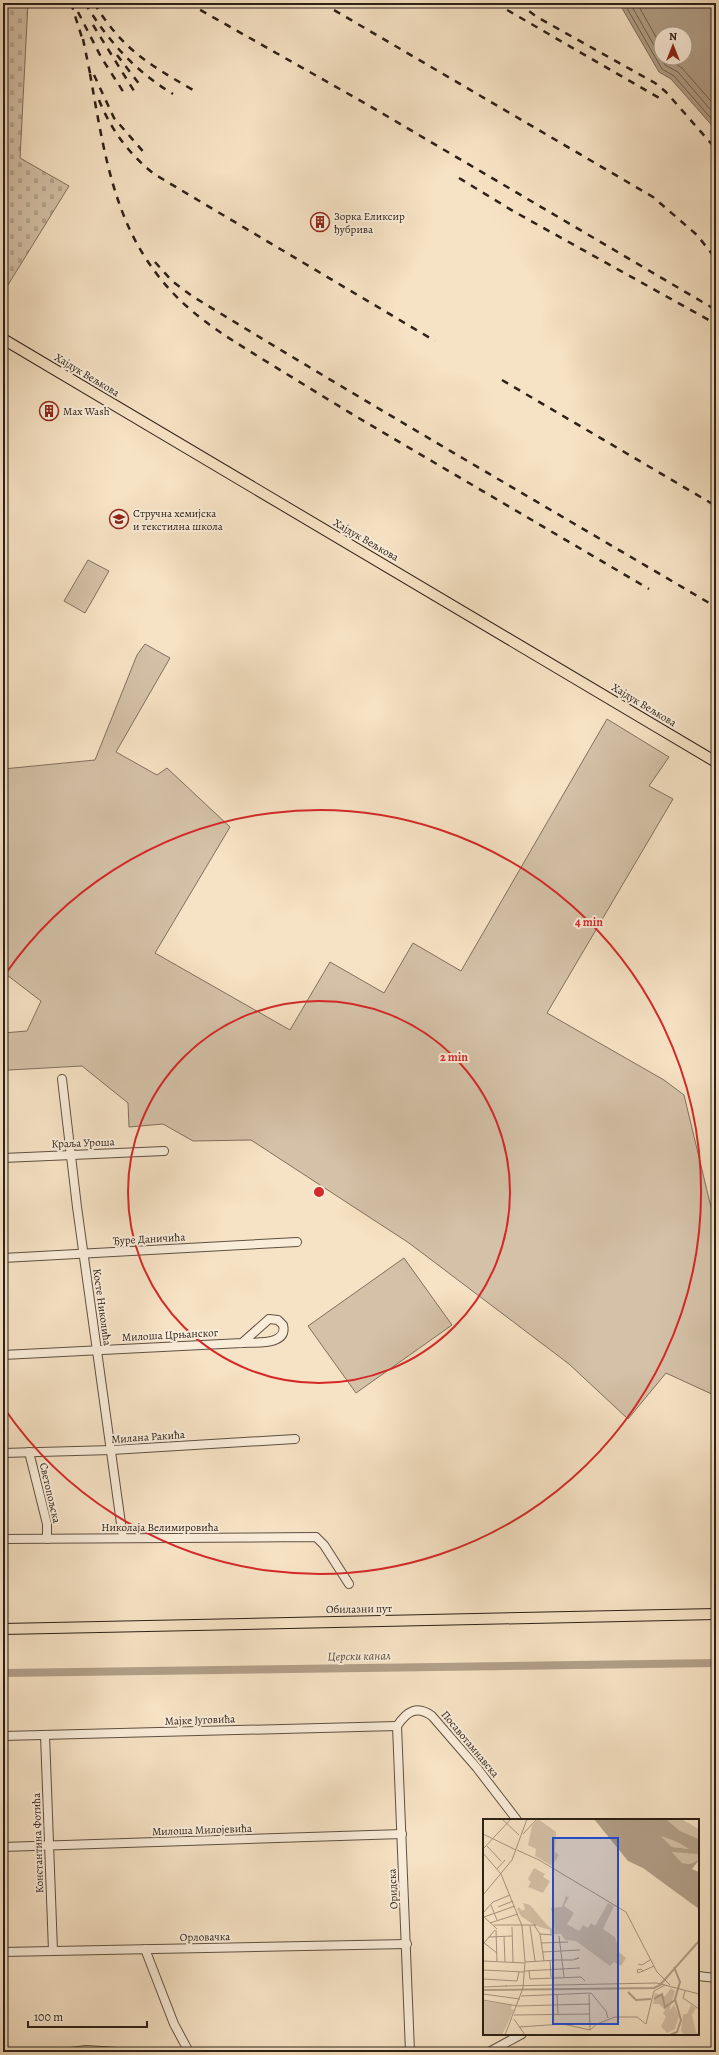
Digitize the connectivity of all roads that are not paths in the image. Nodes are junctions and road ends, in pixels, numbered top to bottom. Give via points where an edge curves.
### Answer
1 (3, 339) edge
2 (716, 762) edge
3 (62, 1079) dead end
4 (164, 1151) dead end
5 (71, 1154) junction
6 (3, 1158) edge
7 (297, 1242) dead end
8 (84, 1253) junction
9 (3, 1258) edge
10 (242, 1343) junction
11 (97, 1350) junction
12 (3, 1355) edge
13 (295, 1439) dead end
14 (112, 1450) junction
15 (29, 1452) junction
16 (3, 1453) edge
17 (123, 1538) junction
18 (3, 1539) edge
19 (48, 1539) junction
20 (349, 1584) dead end
21 (716, 1614) edge
22 (3, 1629) edge
23 (398, 1726) junction
24 (45, 1735) junction
25 (3, 1736) edge
26 (516, 1819) edge
27 (402, 1834) junction
28 (49, 1846) junction
29 (3, 1847) edge
30 (407, 1944) junction
31 (145, 1949) junction
32 (53, 1951) junction
33 (3, 1952) edge
34 (699, 1976) edge
35 (716, 1978) edge
36 (520, 2035) edge
37 (71, 2052) edge
38 (117, 2052) edge
39 (189, 2052) edge
40 (410, 2052) edge
41 (489, 2052) edge

1 - 2 main road, Хајдук Вељкова
3 - 5 street, Косте Николића
4 - 5 street, Краља Уроша
5 - 6 street, Краља Уроша
5 - 8 street, Косте Николића
7 - 8 street, Ђуре Даничића
8 - 9 street, Ђуре Даничића
8 - 11 street, Косте Николића
10 - 10 street, Милоша Црњанског via 277,1340 283,1334 283,1325 278,1320 269,1319
10 - 11 street, Милоша Црњанског
11 - 12 street, Милоша Црњанског
11 - 14 street, Косте Николића
13 - 14 street, Милана Ракића
14 - 15 street, Милана Ракића
14 - 17 street, Косте Николића
15 - 16 street, Милана Ракића
15 - 19 street, Светопољска via 47,1524
17 - 19 street, Николаја Велимировића
17 - 20 street, Николаја Велимировића via 316,1537
18 - 19 street, Николаја Велимировића
21 - 22 main road, Обилазни пут
23 - 24 street, Мајке Југовића
23 - 26 street, Посавотамнавска via 406,1715 416,1710 423,1710 432,1716
23 - 27 street, Оридска
24 - 25 street, Мајке Југовића
24 - 28 street, Константина Фотића
27 - 28 street, Милоша Милојевића
27 - 30 street, Оридска
28 - 29 street, Милоша Милојевића
28 - 32 street, Константина Фотића
30 - 31 street, Орловачка
30 - 40 street, Оридска
31 - 32 street, Орловачка
31 - 39 street via 174,2024
32 - 33 street, Орловачка
34 - 35 street
36 - 41 street
37 - 38 street

